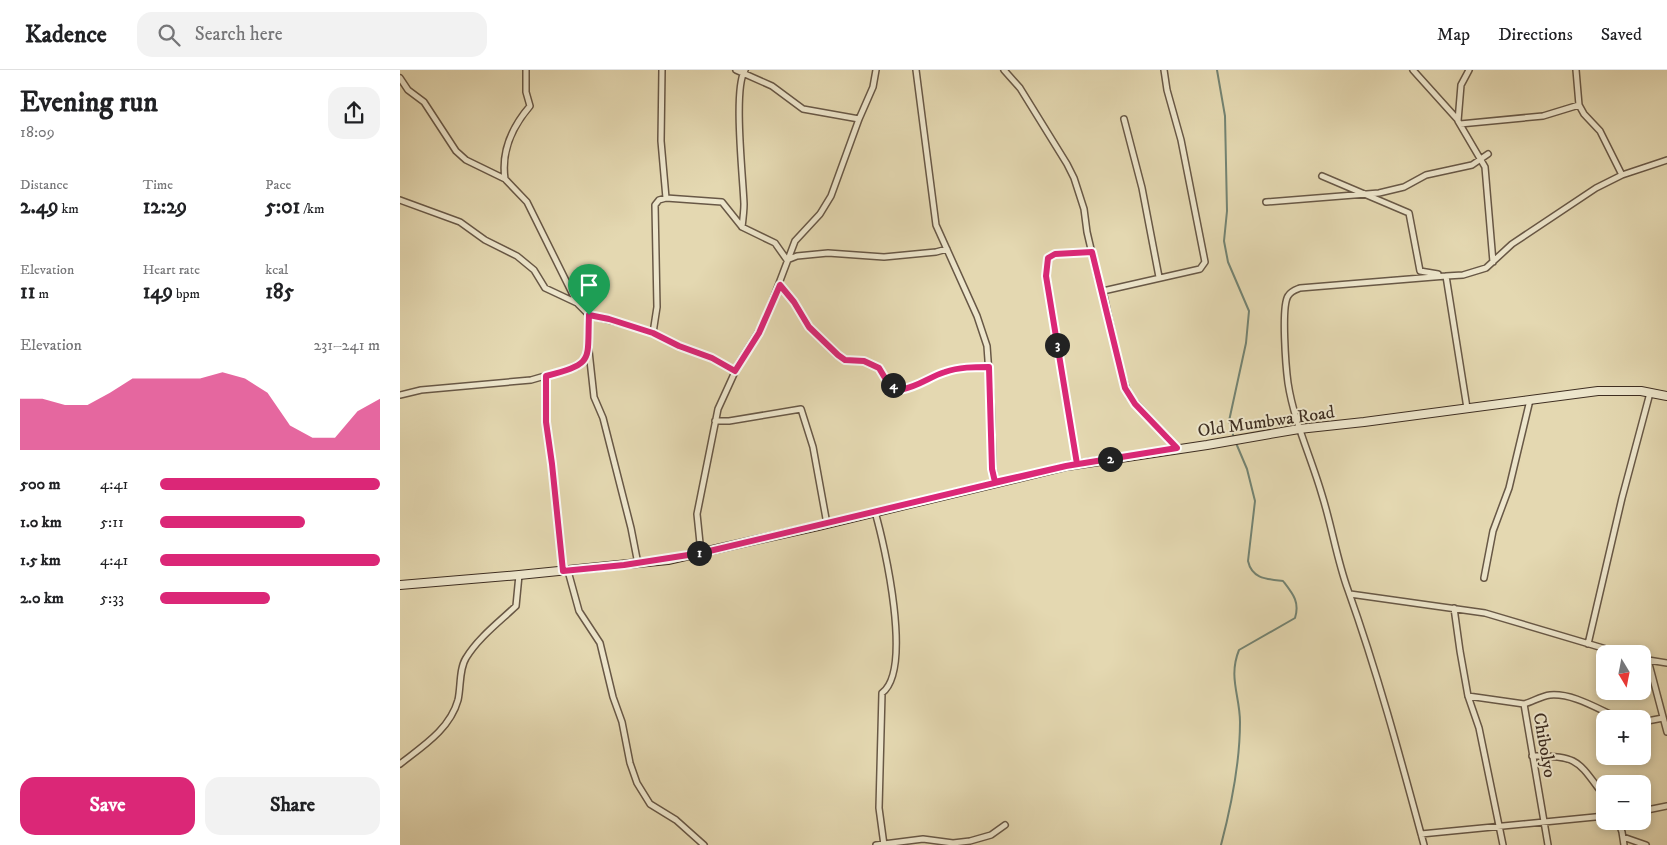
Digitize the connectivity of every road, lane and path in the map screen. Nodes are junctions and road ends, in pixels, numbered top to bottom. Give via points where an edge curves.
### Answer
1 (526, 70) edge
2 (662, 70) edge
3 (736, 70) edge
4 (876, 70) edge
5 (916, 70) edge
6 (1004, 70) edge
7 (1164, 70) edge
8 (1413, 70) edge
9 (1469, 70) edge
10 (1576, 70) edge
11 (744, 72) edge
12 (400, 78) edge
13 (1580, 105) junction
14 (859, 119) junction
15 (1124, 119) dead end
16 (1459, 122) junction
17 (1488, 154) dead end
18 (1482, 159) junction
19 (1667, 160) edge
20 (1622, 175) junction
21 (1322, 176) dead end
22 (505, 179) junction
23 (1364, 193) junction
24 (666, 198) junction
25 (400, 200) edge
26 (1266, 202) dead end
27 (742, 227) junction
28 (947, 249) junction
29 (1092, 252) junction
30 (787, 260) junction
31 (1493, 262) junction
32 (1446, 276) junction
33 (1160, 277) junction
34 (780, 285) junction
35 (1103, 292) junction
36 (577, 303) junction
37 (589, 315) junction
38 (653, 333) junction
39 (588, 354) junction
40 (989, 367) junction
41 (735, 371) junction
42 (546, 376) junction
43 (1650, 393) junction
44 (400, 394) edge
45 (1667, 396) edge
46 (1530, 400) junction
47 (1467, 408) junction
48 (715, 421) junction
49 (1299, 429) junction
50 (1177, 448) junction
51 (1077, 464) junction
52 (995, 482) junction
53 (875, 512) junction
54 (827, 524) junction
55 (701, 553) junction
56 (638, 564) junction
57 (565, 571) junction
58 (519, 576) junction
59 (1484, 578) dead end
60 (400, 585) edge
61 (1350, 594) junction
62 (1454, 608) junction
63 (1588, 644) junction
64 (1596, 646) edge
65 (1651, 661) edge
66 (1667, 663) edge
67 (1651, 679) edge
68 (1468, 696) junction
69 (1524, 704) junction
70 (1600, 710) edge
71 (1663, 718) junction
72 (1651, 720) edge
73 (1667, 732) edge
74 (1532, 756) junction
75 (400, 764) edge
76 (1596, 786) edge
77 (1667, 806) edge
78 (1651, 809) edge
79 (1596, 817) edge
80 (1545, 822) junction
81 (1005, 825) dead end
82 (1500, 825) junction
83 (1621, 830) edge
84 (1421, 834) junction
85 (1623, 837) junction
86 (935, 843) edge
87 (884, 844) edge
88 (704, 845) edge
89 (876, 845) edge
90 (1424, 845) edge
91 (1503, 845) edge
92 (1548, 845) edge
93 (1624, 845) edge
94 (1646, 845) edge

1 - 22 street via 526,92 530,104 509,137 504,154
2 - 24 street via 661,141
3 - 11 street
4 - 14 street via 873,87
5 - 28 street via 936,225
6 - 29 street via 1020,88 1067,164 1084,209
7 - 33 street via 1205,257 1200,269
8 - 16 street
9 - 16 street via 1461,85
10 - 13 street
11 - 14 street via 772,86 803,108
11 - 27 street via 739,111 744,206
12 - 22 street via 408,90 424,102 456,151 466,160
13 - 16 street via 1543,116
13 - 20 street via 1600,131
14 - 30 street via 831,196 820,214 799,234
15 - 33 street
16 - 18 street
17 - 18 street
18 - 23 street via 1472,165 1426,174 1404,186 1380,193
18 - 31 street via 1487,182
19 - 20 street
20 - 31 street via 1536,227
21 - 23 street
22 - 36 street via 527,202
23 - 26 street via 1340,198
23 - 32 street via 1409,213 1420,271
24 - 27 street via 722,202
24 - 38 street via 654,205 658,307
25 - 36 street via 460,222 485,240 517,256 534,270 546,288
27 - 30 street via 775,243
28 - 30 street via 884,257 828,253
28 - 40 street via 977,316 987,346
29 - 35 street
29 - 51 street via 1055,254 1048,258 1046,265
30 - 34 street
31 - 32 street via 1476,272
32 - 47 street
32 - 49 street via 1300,288 1288,296 1285,340 1288,381
33 - 35 street
34 - 40 street via 809,327 838,355 845,360 864,361 879,368 888,383 900,390 925,383 944,372
34 - 41 street via 759,333
35 - 50 street via 1118,363 1129,396
36 - 37 street
37 - 38 street
37 - 39 street
38 - 41 street
39 - 42 street via 580,365
39 - 56 street via 594,397 603,418 632,528
40 - 52 street
41 - 48 street
42 - 44 street
42 - 57 street via 546,422
43 - 45 main road, Old Mumbwa Road
43 - 46 main road, Old Mumbwa Road via 1598,391
43 - 63 street
46 - 47 main road, Old Mumbwa Road
46 - 59 street via 1509,488 1493,531
47 - 49 main road, Old Mumbwa Road
48 - 54 street via 801,409 813,447
48 - 55 street via 697,514
49 - 50 main road, Old Mumbwa Road
49 - 61 street via 1322,494
50 - 51 main road, Old Mumbwa Road
51 - 52 main road, Old Mumbwa Road
52 - 53 main road, Old Mumbwa Road
53 - 54 main road, Old Mumbwa Road
53 - 87 street via 889,568 897,635 893,680 882,693 879,808
54 - 55 main road, Old Mumbwa Road
55 - 56 main road, Old Mumbwa Road
56 - 57 main road, Old Mumbwa Road
57 - 58 main road, Old Mumbwa Road
57 - 88 street via 578,611 600,642 637,784 650,804 676,820
58 - 60 main road, Old Mumbwa Road
58 - 75 street via 516,606 485,635 465,660 458,701 448,722
61 - 62 street
61 - 84 street via 1384,698
62 - 63 street via 1485,613
62 - 68 street
63 - 64 street
65 - 66 street
67 - 71 street
68 - 69 street, Chibolyo
68 - 82 street
69 - 70 street via 1560,696
69 - 74 street, Chibolyo
71 - 72 street
71 - 73 street
74 - 76 street via 1567,757 1577,762
74 - 80 street, Chibolyo
77 - 78 street
79 - 80 street
80 - 82 street
80 - 92 street, Chibolyo
81 - 86 street via 991,835 970,841
82 - 84 street
82 - 91 street
83 - 85 street
84 - 90 street
85 - 93 street
85 - 94 street
86 - 87 street via 924,839
87 - 89 street

